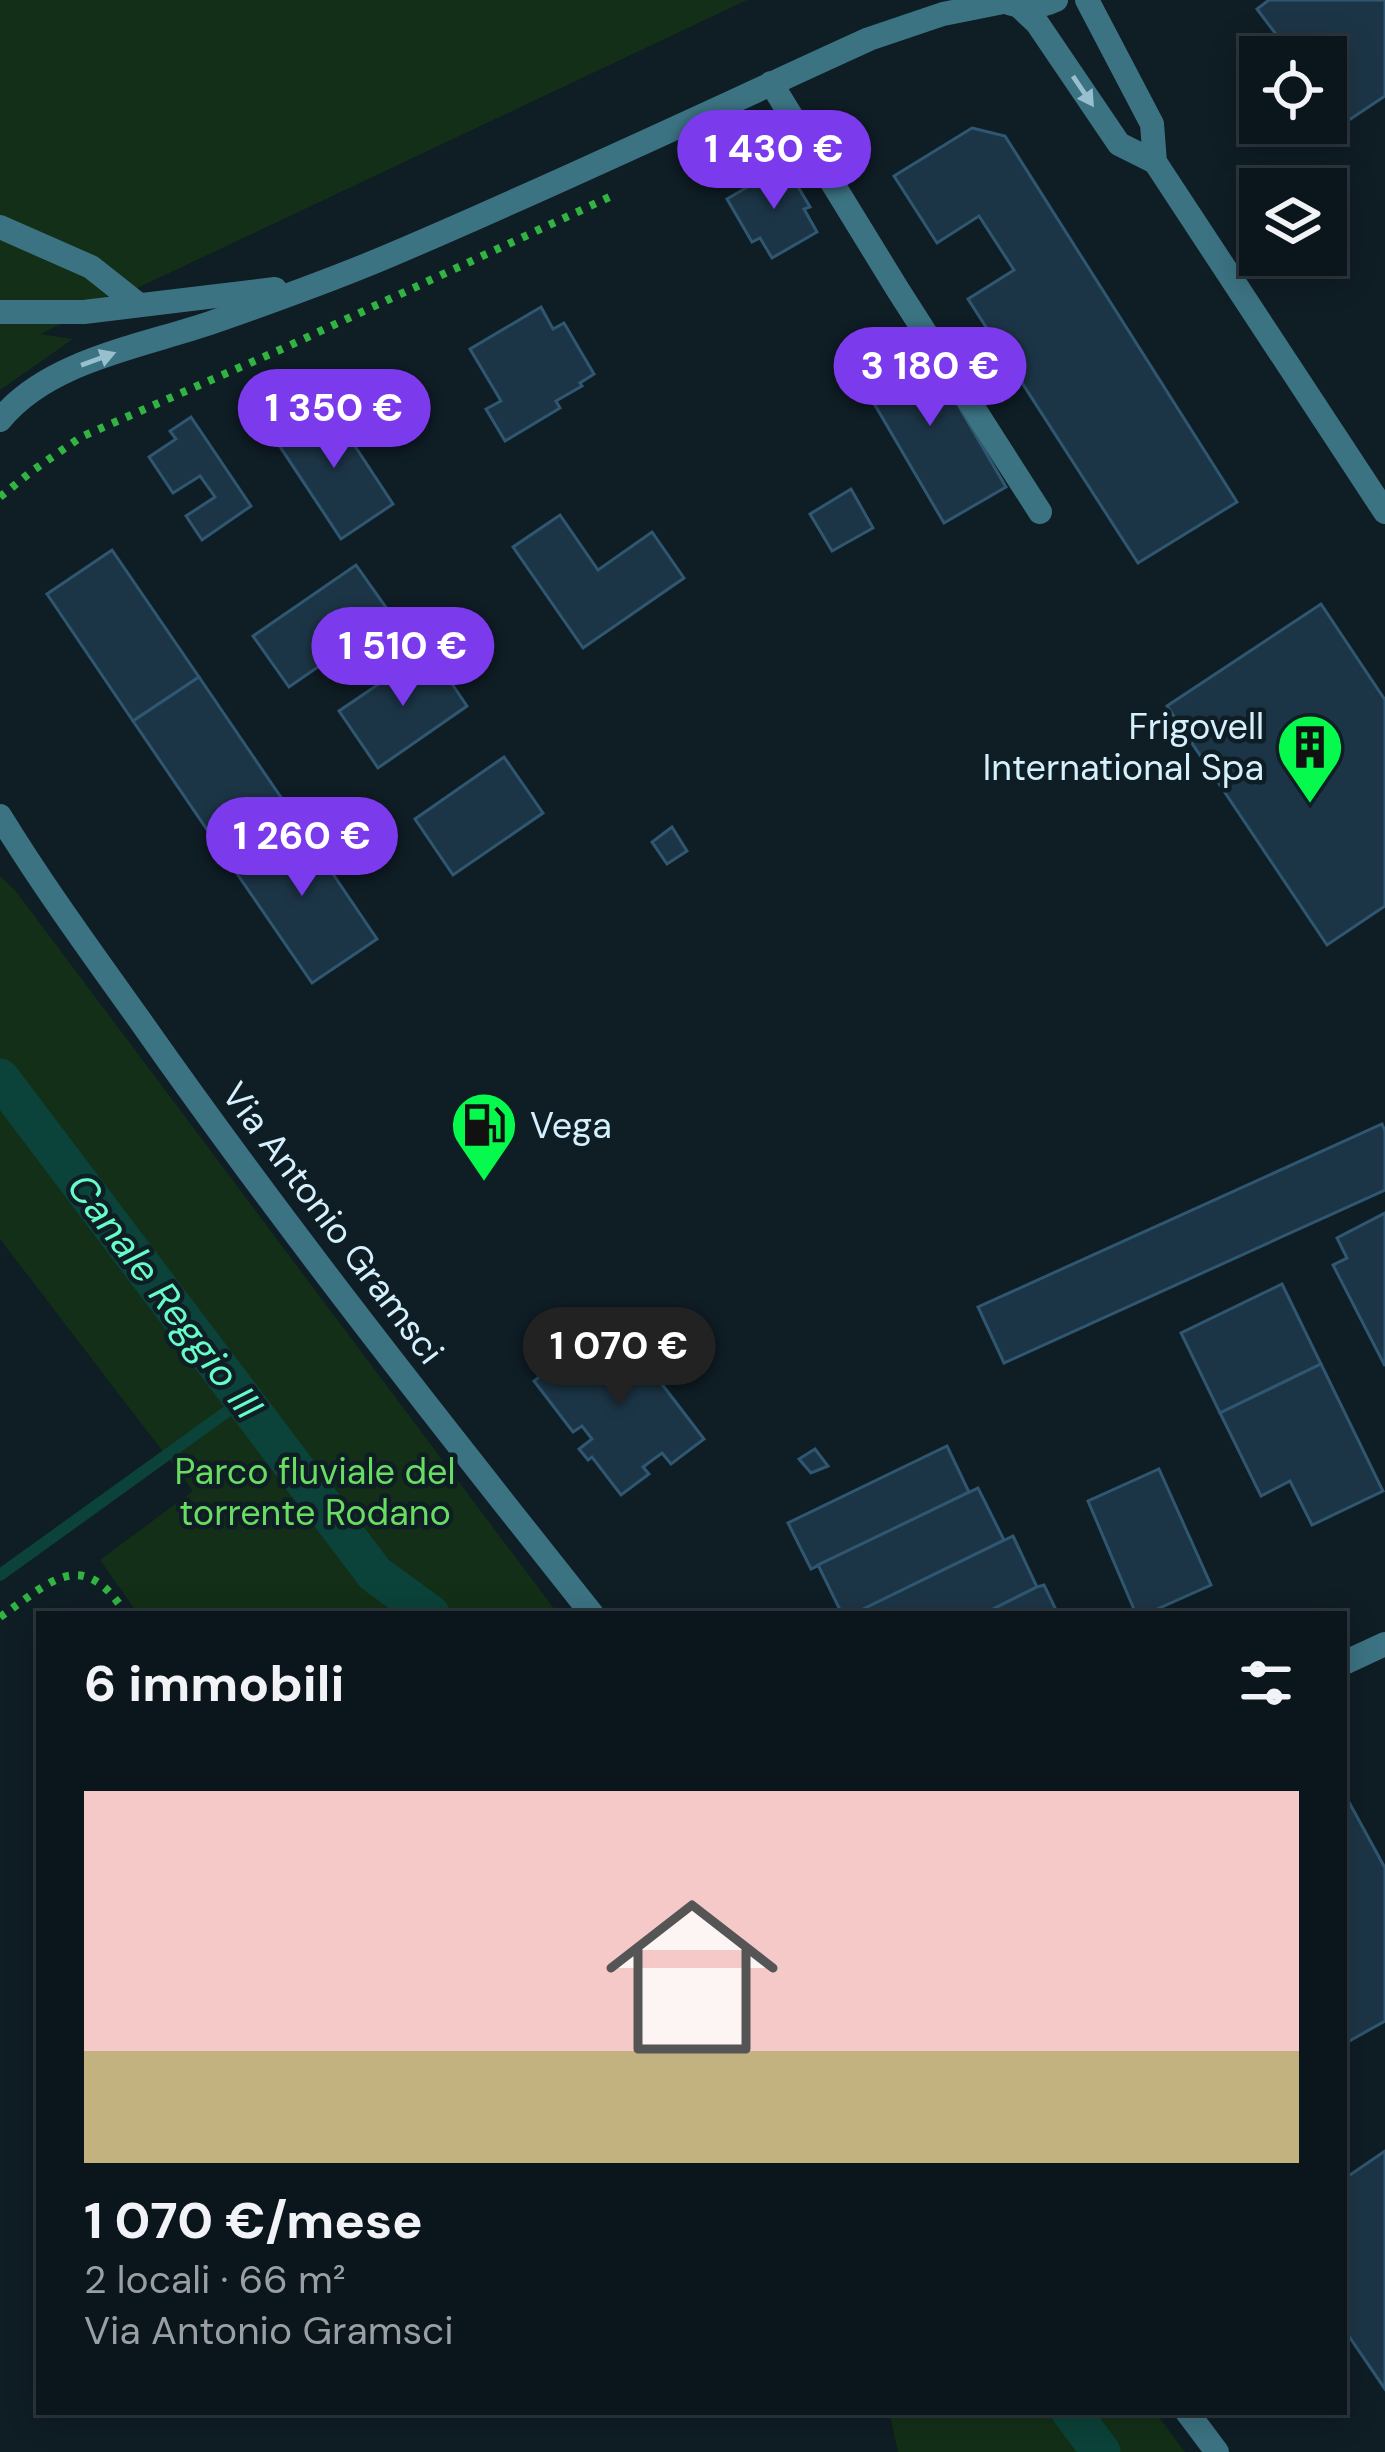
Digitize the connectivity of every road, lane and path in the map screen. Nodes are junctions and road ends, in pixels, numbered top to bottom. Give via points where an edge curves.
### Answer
1 (927, 0) edge
2 (1056, 0) edge
3 (1087, 0) edge
4 (1008, 3) edge
5 (869, 39) junction
6 (771, 83) junction
7 (1155, 162) junction
8 (621, 191) dead end
9 (0, 227) edge
10 (314, 285) junction
11 (139, 305) junction
12 (0, 312) edge
13 (0, 420) edge
14 (0, 497) edge
15 (1040, 512) dead end
16 (1385, 512) edge
17 (0, 815) edge
18 (0, 838) edge
19 (30, 865) junction
20 (124, 1611) edge
21 (590, 1611) edge
22 (0, 1617) edge
23 (1385, 1644) edge
24 (1347, 1663) edge
25 (1189, 2415) edge
26 (1216, 2452) edge

1 - 5 street
2 - 4 street
3 - 7 street via 1153,124
4 - 5 street
4 -> 7 street via 1036,23 1119,144
5 - 6 street
6 - 10 street
6 - 15 street
7 - 16 street
8 - 14 path via 80,437
9 - 11 street via 91,267
10 - 11 street
13 -> 10 street via 42,383 92,360
11 - 12 street
17 - 19 street, Via Antonio Gramsci
18 - 19 street, Via Antonio Gramsci
19 - 21 street, Via Antonio Gramsci via 240,1160
20 - 22 path via 98,1580 75,1575 57,1577
23 - 24 street
25 - 26 street

